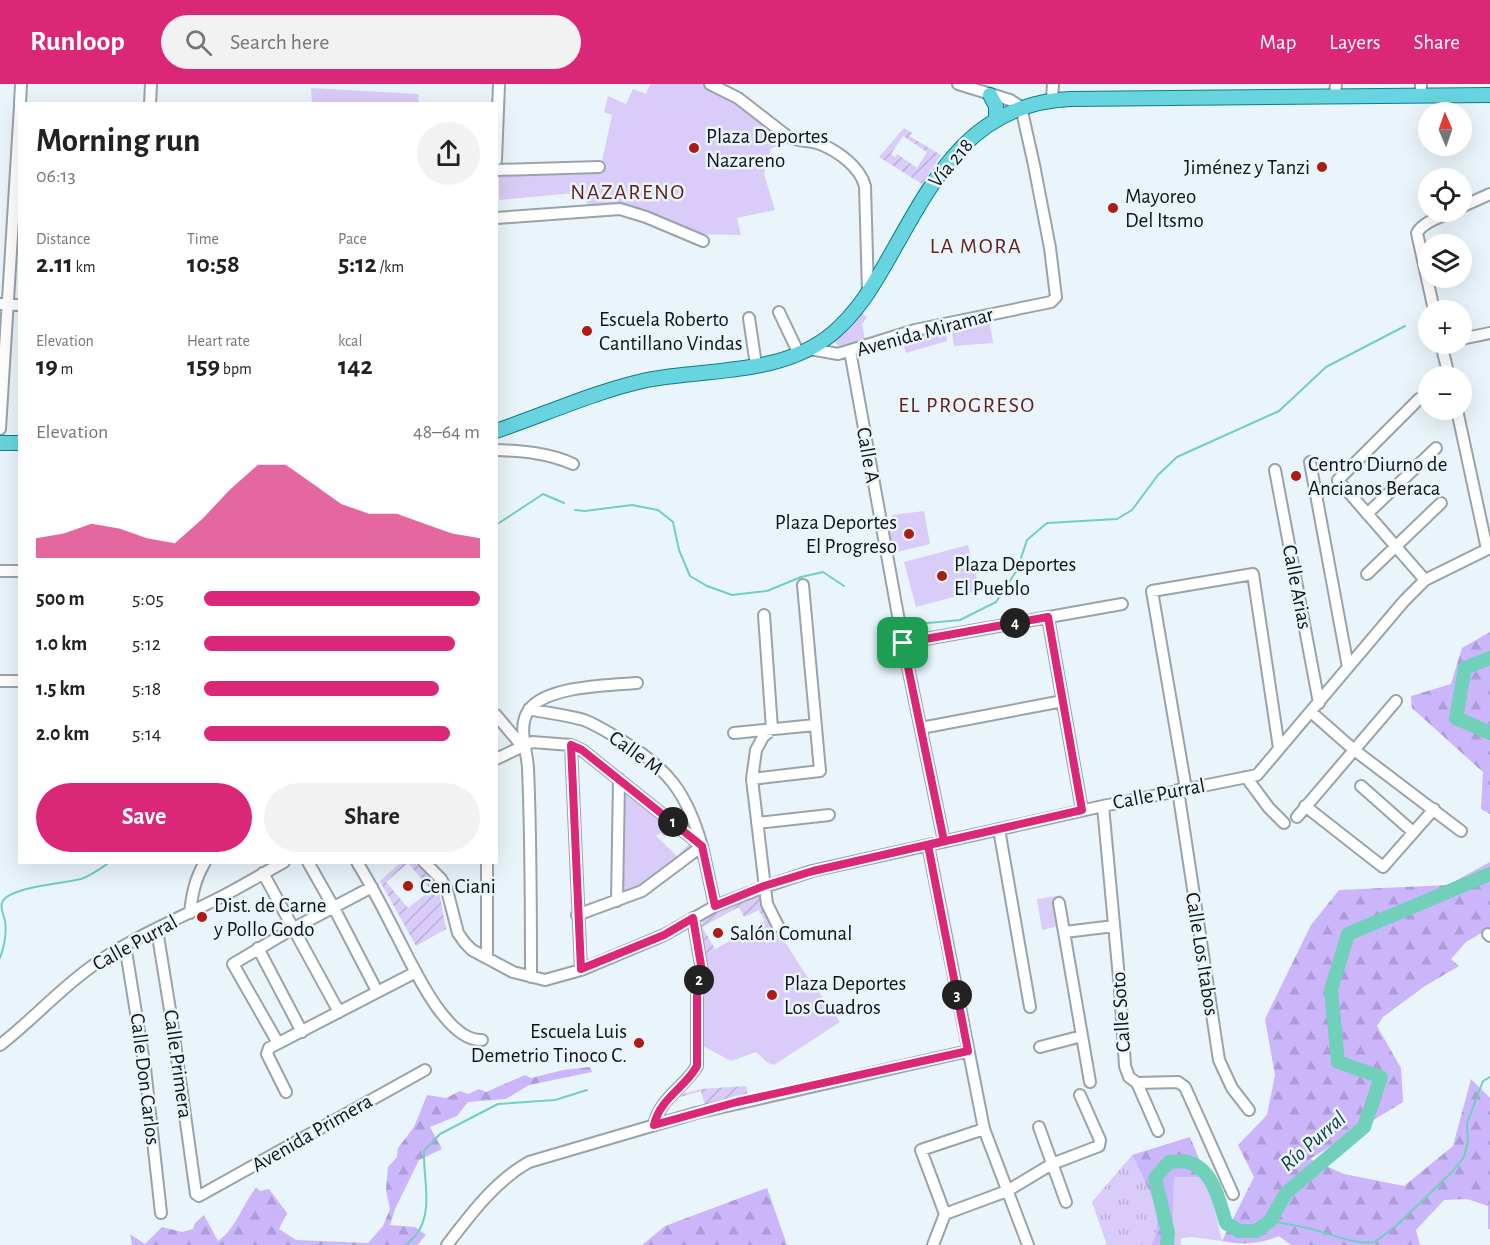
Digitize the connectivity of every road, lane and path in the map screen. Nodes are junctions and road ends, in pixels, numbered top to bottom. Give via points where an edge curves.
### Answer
1 (14, 84) edge
2 (21, 84) edge
3 (151, 84) edge
4 (499, 84) edge
5 (710, 84) edge
6 (958, 84) edge
7 (1053, 84) edge
8 (1421, 89) edge
9 (1336, 90) edge
10 (990, 95) junction
11 (1490, 95) edge
12 (1052, 99) junction
13 (20, 102) edge
14 (150, 102) edge
15 (1021, 107) junction
16 (498, 109) edge
17 (996, 119) junction
18 (18, 130) edge
19 (599, 167) dead end
20 (498, 170) edge
21 (1490, 194) edge
22 (1472, 202) edge
23 (498, 218) edge
24 (1433, 222) edge
25 (703, 241) dead end
26 (868, 295) junction
27 (1432, 300) edge
28 (4, 304) edge
29 (778, 312) dead end
30 (749, 318) dead end
31 (1490, 333) edge
32 (1472, 337) edge
33 (850, 351) junction
34 (805, 352) junction
35 (756, 365) junction
36 (1418, 400) edge
37 (1458, 420) edge
38 (0, 429) edge
39 (498, 430) edge
40 (0, 443) edge
41 (18, 443) edge
42 (1436, 448) dead end
43 (498, 450) edge
44 (1310, 462) dead end
45 (573, 464) dead end
46 (1275, 470) dead end
47 (1441, 503) dead end
48 (1367, 514) junction
49 (1396, 547) junction
50 (1489, 548) edge
51 (0, 571) edge
52 (18, 571) edge
53 (1367, 574) dead end
54 (1425, 580) junction
55 (803, 585) dead end
56 (1122, 604) dead end
57 (764, 615) dead end
58 (1048, 617) junction
59 (903, 643) junction
60 (1348, 667) junction
61 (0, 681) edge
62 (18, 681) edge
63 (637, 683) dead end
64 (1063, 701) junction
65 (1396, 701) dead end
66 (1319, 703) junction
67 (529, 709) junction
68 (1311, 712) junction
69 (498, 717) edge
70 (815, 725) junction
71 (921, 728) junction
72 (772, 729) junction
73 (734, 733) dead end
74 (524, 745) junction
75 (571, 745) junction
76 (1279, 748) junction
77 (1353, 749) junction
78 (498, 758) edge
79 (1246, 777) junction
80 (619, 779) junction
81 (752, 779) junction
82 (1361, 786) dead end
83 (1182, 790) junction
84 (1103, 806) junction
85 (1305, 806) junction
86 (1434, 809) junction
87 (1082, 810) junction
88 (829, 815) dead end
89 (1297, 817) dead end
90 (757, 823) junction
91 (1284, 823) dead end
92 (999, 829) junction
93 (1413, 831) junction
94 (1461, 831) dead end
95 (944, 841) junction
96 (928, 845) junction
97 (702, 846) junction
98 (204, 864) edge
99 (280, 864) edge
100 (309, 864) edge
101 (358, 864) edge
102 (426, 864) edge
103 (487, 864) edge
104 (263, 873) junction
105 (764, 886) junction
106 (372, 887) junction
107 (617, 901) junction
108 (1059, 903) dead end
109 (715, 906) junction
110 (334, 908) junction
111 (190, 913) junction
112 (577, 915) junction
113 (693, 918) junction
114 (778, 926) dead end
115 (1114, 926) junction
116 (294, 928) junction
117 (156, 930) junction
118 (1065, 932) junction
119 (125, 945) junction
120 (258, 948) junction
121 (487, 958) junction
122 (581, 969) junction
123 (416, 972) junction
124 (531, 977) junction
125 (377, 991) junction
126 (1030, 1007) dead end
127 (339, 1012) junction
128 (302, 1032) junction
129 (1082, 1036) junction
130 (482, 1040) dead end
131 (278, 1043) junction
132 (0, 1045) edge
133 (1040, 1047) dead end
134 (968, 1051) junction
135 (424, 1070) dead end
136 (1090, 1082) dead end
137 (1137, 1083) junction
138 (286, 1092) dead end
139 (1080, 1095) dead end
140 (1249, 1110) dead end
141 (654, 1125) junction
142 (1039, 1127) dead end
143 (984, 1130) junction
144 (1158, 1131) dead end
145 (1052, 1164) junction
146 (1007, 1191) junction
147 (1233, 1194) dead end
148 (199, 1196) joint
149 (1066, 1202) dead end
150 (161, 1213) dead end
151 (945, 1214) junction
152 (447, 1245) edge
153 (933, 1245) edge
154 (1028, 1245) edge

1 - 2 street
2 - 13 street
3 - 14 street
4 - 16 street
5 - 26 street via 738,98 793,139 821,144 859,172 865,186
6 - 10 street
7 - 12 street
8 - 9 main road, Vía 218
8 - 11 main road, Vía 218
9 - 12 main road, Vía 218
10 - 15 street
10 - 17 main road via 996,106
12 - 15 main road, Vía 218
15 - 17 main road, Vía 218
15 - 33 street, Avenida Miramar via 1035,165 1056,297 1051,302 915,330
17 - 26 main road, Vía 218 via 973,135 941,170
18 - 28 street
19 - 20 street
21 - 22 street
23 - 25 street via 620,209
24 - 27 street via 1419,229 1418,239
26 - 34 main road, Vía 218 via 852,316
28 - 38 street
29 - 34 street
30 - 35 street
31 - 32 street
33 - 34 street, Avenida Miramar
33 - 59 street, Calle A
34 - 35 main road, Vía 218
35 - 39 main road, Vía 218 via 624,386
36 - 48 street via 1338,480
37 - 50 street
40 - 41 main road
42 - 48 street
43 - 45 street via 557,457
44 - 60 street
46 - 66 street, Calle Arias
47 - 49 street
48 - 49 street
49 - 53 street
49 - 54 street
50 - 54 street, Calle Purral
51 - 52 street
54 - 60 street, Calle Purral
55 - 70 street
56 - 58 street
57 - 72 street
58 - 59 street
58 - 64 street
59 - 71 street, Calle A
60 - 66 street, Calle Purral
61 - 62 street
63 - 67 street via 561,692
64 - 71 street
64 - 87 street
65 - 77 street
66 - 68 street, Calle Purral
67 - 74 street via 523,728
67 - 97 street, Calle M via 584,720 645,754 673,781 685,800
68 - 76 street, Calle Purral
68 - 77 street
69 - 74 street
70 - 72 street
70 - 81 street via 820,771
71 - 95 street, Calle A
72 - 73 street
72 - 81 street via 756,750
74 - 75 street
74 - 78 street
74 - 124 street via 531,858
75 - 80 street
75 - 112 street
76 - 79 street, Calle Purral via 1257,775
76 - 83 street, Calle Los Itabos via 1253,574 1152,591
77 - 85 street
77 - 86 street
79 - 83 street, Calle Purral
79 - 91 street
80 - 97 street
80 - 107 street
81 - 90 street
82 - 93 street
83 - 84 street, Calle Purral
83 - 140 street, Calle Los Itabos via 1219,1060 1232,1088
84 - 87 street, Calle Purral
84 - 115 street, Calle Soto
85 - 89 street
85 - 93 street via 1383,867
86 - 93 street
86 - 94 street
87 - 92 street, Calle Purral
88 - 90 street
90 - 105 street
92 - 95 street, Calle Purral
92 - 126 street
95 - 96 street, Calle Purral
96 - 105 street, Calle Purral
96 - 134 street
97 - 107 street via 642,891
97 - 109 street, Calle M
98 - 111 street via 192,890
99 - 104 street, Calle Purral
100 - 110 street
101 - 106 street
102 - 121 street, Calle Purral via 447,890 458,933 472,950
103 - 121 street
104 - 111 street, Calle Purral
104 - 116 street
105 - 109 street, Calle Purral
105 - 114 street
106 - 110 street
106 - 123 street
107 - 112 street
108 - 118 street
109 - 113 street, Calle Purral
110 - 116 street
110 - 125 street
111 - 117 street, Calle Purral
112 - 122 street
113 - 122 street, Calle Purral via 664,935
113 - 141 street via 702,971 697,996 697,1066 662,1104
115 - 118 street
115 - 137 street, Calle Soto via 1125,1066 1129,1077
116 - 120 street
116 - 127 street
117 - 119 street, Calle Purral
117 - 148 street, Calle Primera
118 - 129 street
119 - 132 street, Calle Purral via 68,983
119 - 150 street, Calle Don Carlos via 145,1068
120 - 128 street
120 - 131 street via 233,964
121 - 124 street, Calle Purral
122 - 124 street, Calle Purral via 544,980
123 - 125 street
123 - 130 street via 448,1020 471,1039
125 - 127 street
127 - 128 street
128 - 131 street
129 - 133 street
129 - 136 street
131 - 138 street via 267,1054
134 - 141 street via 737,1102
134 - 143 street
135 - 148 street, Avenida Primera
137 - 144 street
137 - 147 street, Calle Soto via 1178,1082 1185,1087
139 - 145 street via 1100,1140 1099,1146
141 - 152 street via 519,1168 486,1197
142 - 145 street
143 - 146 street
143 - 151 street via 921,1150
145 - 146 street
145 - 149 street
146 - 151 street
146 - 154 street
151 - 153 street

